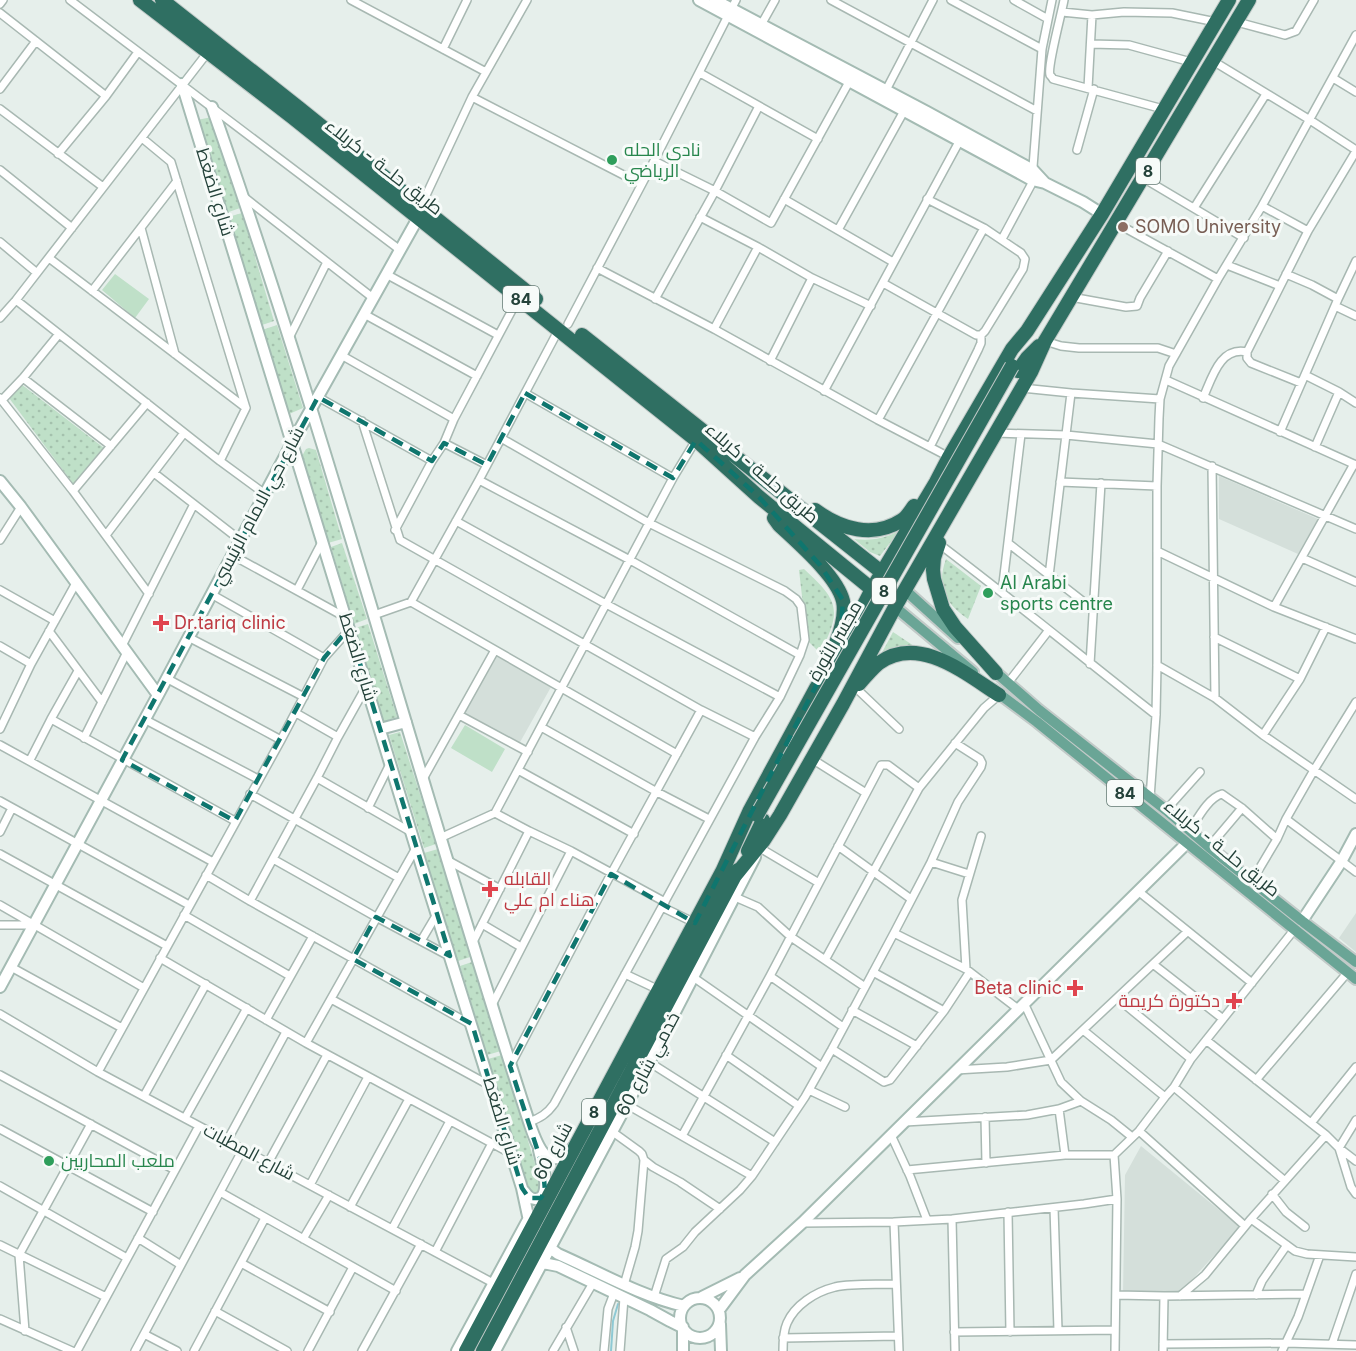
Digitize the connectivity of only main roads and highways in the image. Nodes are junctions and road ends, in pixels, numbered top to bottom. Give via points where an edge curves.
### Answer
1 (140, 0) edge
2 (1229, 0) edge
3 (1249, 0) edge
4 (169, 2) edge
5 (280, 101) junction
6 (420, 212) junction
7 (563, 327) junction
8 (1027, 332) junction
9 (1045, 341) junction
10 (1015, 368) junction
11 (758, 475) junction
12 (936, 482) junction
13 (759, 497) junction
14 (907, 530) junction
15 (936, 542) junction
16 (882, 572) junction
17 (872, 589) junction
18 (905, 590) junction
19 (895, 607) junction
20 (841, 650) junction
21 (865, 663) junction
22 (996, 673) junction
23 (816, 688) junction
24 (999, 695) junction
25 (843, 704) junction
26 (1036, 714) junction
27 (728, 875) junction
28 (1356, 962) edge
29 (1352, 975) edge
30 (466, 1351) edge
31 (483, 1351) edge

1 - 5 highway, طريق حلــة - كربلاء / 84
2 - 8 highway, 8
3 - 9 highway, 8
4 - 5 highway, طريق حلــة - كربلاء / 84
5 - 6 highway, طريق حلــة - كربلاء / 84
6 - 7 highway, طريق حلــة - كربلاء / 84
6 - 7 highway, طريق حلــة - كربلاء / 84 via 519,297
7 - 11 highway, طريق حلــة - كربلاء / 84
7 - 13 highway, طريق حلــة - كربلاء / 84
8 - 10 highway, مجسر الثورة / 8
8 - 12 highway via 1012,349
9 - 10 highway, مجسر الثورة / 8
9 - 15 highway
10 - 27 highway, مجسر الثورة / 8
11 - 12 highway via 825,518 865,530 882,529 903,519
11 - 16 highway, طريق حلــة - كربلاء / 84
12 - 14 highway
13 - 17 highway, طريق حلــة - كربلاء / 84
13 - 23 highway via 779,525 820,565 843,600 842,629
14 - 15 highway via 907,538 916,545 927,547
14 - 16 highway
15 - 18 highway
15 - 22 highway via 934,579 945,614
16 - 17 highway
16 - 18 highway, طريق حلــة - كربلاء / 84
17 - 19 highway, طريق حلــة - كربلاء / 84
17 - 20 highway
18 - 19 highway
18 - 22 main road, طريق حلــة - كربلاء / 84
19 - 21 highway
19 - 24 main road, طريق حلــة - كربلاء / 84
20 - 21 highway via 849,645 858,646 867,656
20 - 23 highway
21 - 25 highway
22 - 26 main road, طريق حلــة - كربلاء / 84
23 - 27 highway via 750,810
24 - 25 highway via 942,659 908,654 880,663
24 - 26 main road, طريق حلــة - كربلاء / 84
25 - 27 highway via 762,844
26 - 28 main road, طريق حلــة - كربلاء / 84 via 1166,810
26 - 29 main road, طريق حلــة - كربلاء / 84 via 1187,843
27 - 30 highway, شارع 60 / 8 via 694,923 497,1285
27 - 31 highway, شارع 60 / 8 via 622,1102 546,1234 536,1263

